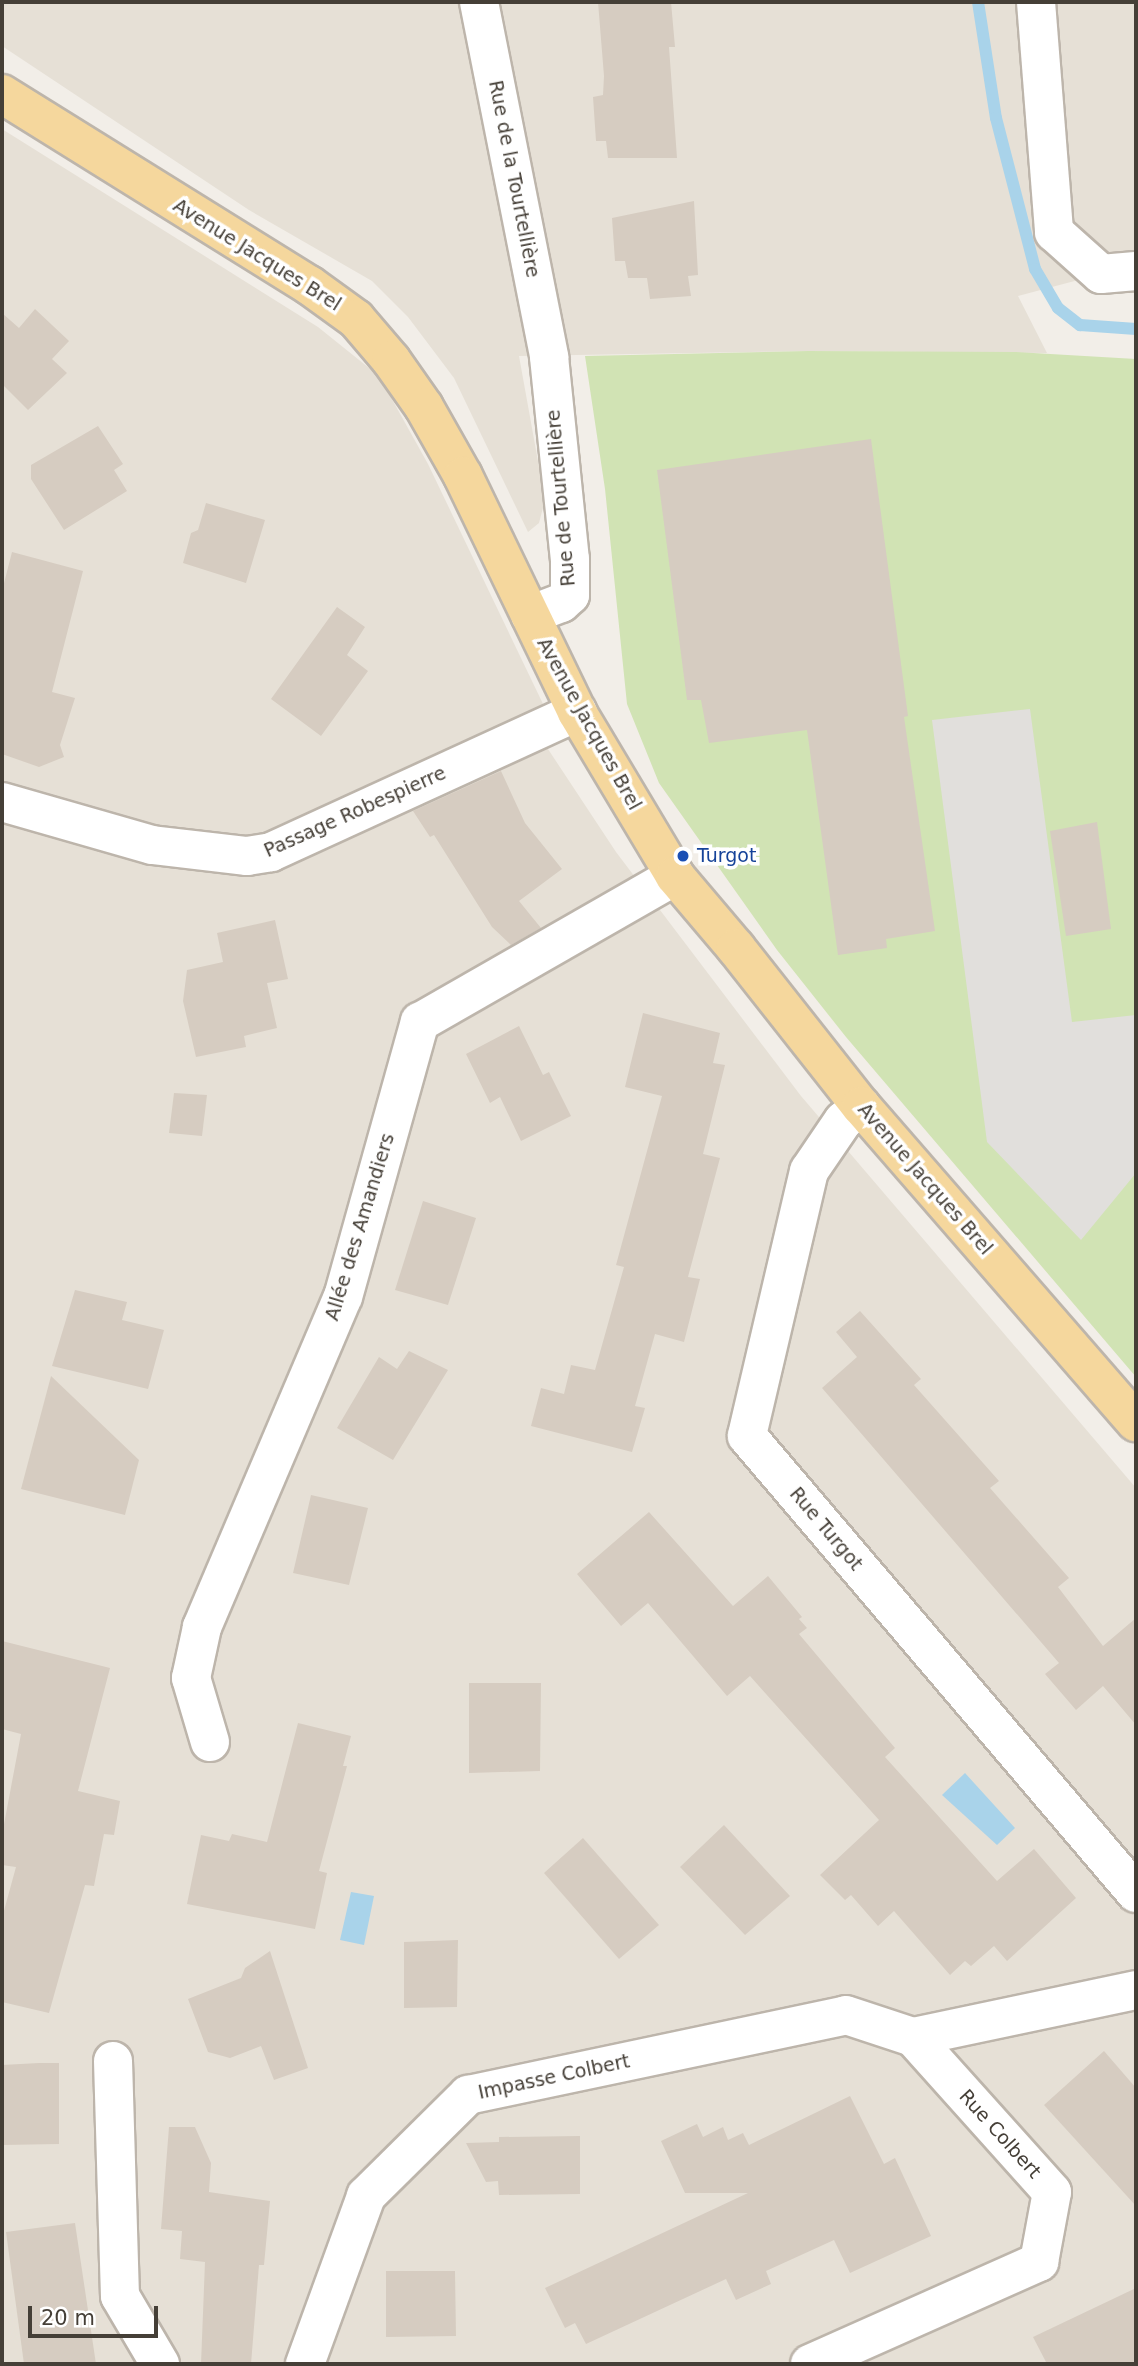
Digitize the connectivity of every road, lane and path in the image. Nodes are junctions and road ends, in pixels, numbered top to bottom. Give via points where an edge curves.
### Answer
1 (479, 2) edge
2 (1037, 2) edge
3 (2, 94) edge
4 (1136, 271) edge
5 (549, 357) joint
6 (530, 615) junction
7 (578, 712) junction
8 (2, 802) edge
9 (675, 876) junction
10 (861, 1106) junction
11 (1136, 1420) edge
12 (210, 1742) dead end
13 (1136, 1893) edge
14 (1136, 1990) edge
15 (913, 2038) junction
16 (113, 2061) dead end
17 (160, 2364) edge
18 (305, 2364) edge
19 (810, 2364) edge

1 - 5 street, Rue de la Tourtellière
2 - 4 street via 1054,232 1101,274
3 - 6 main road, Avenue Jacques Brel via 356,318 424,407
5 - 6 street, Rue de Tourtellière via 570,595
6 - 7 main road, Avenue Jacques Brel
7 - 8 street, Passage Robespierre via 271,852 247,856 152,845
7 - 9 main road, Avenue Jacques Brel
9 - 10 main road, Avenue Jacques Brel
9 - 12 street, Allée des Amandiers via 420,1022 343,1297 202,1627 191,1678
10 - 11 main road, Avenue Jacques Brel
10 - 13 street, Rue Turgot via 844,1121 809,1171 747,1436
14 - 15 street
15 - 18 street, Impasse Colbert via 846,2015 468,2095 366,2196
15 - 19 street, Rue Colbert via 1052,2192 1040,2262
16 - 17 street via 120,2296

